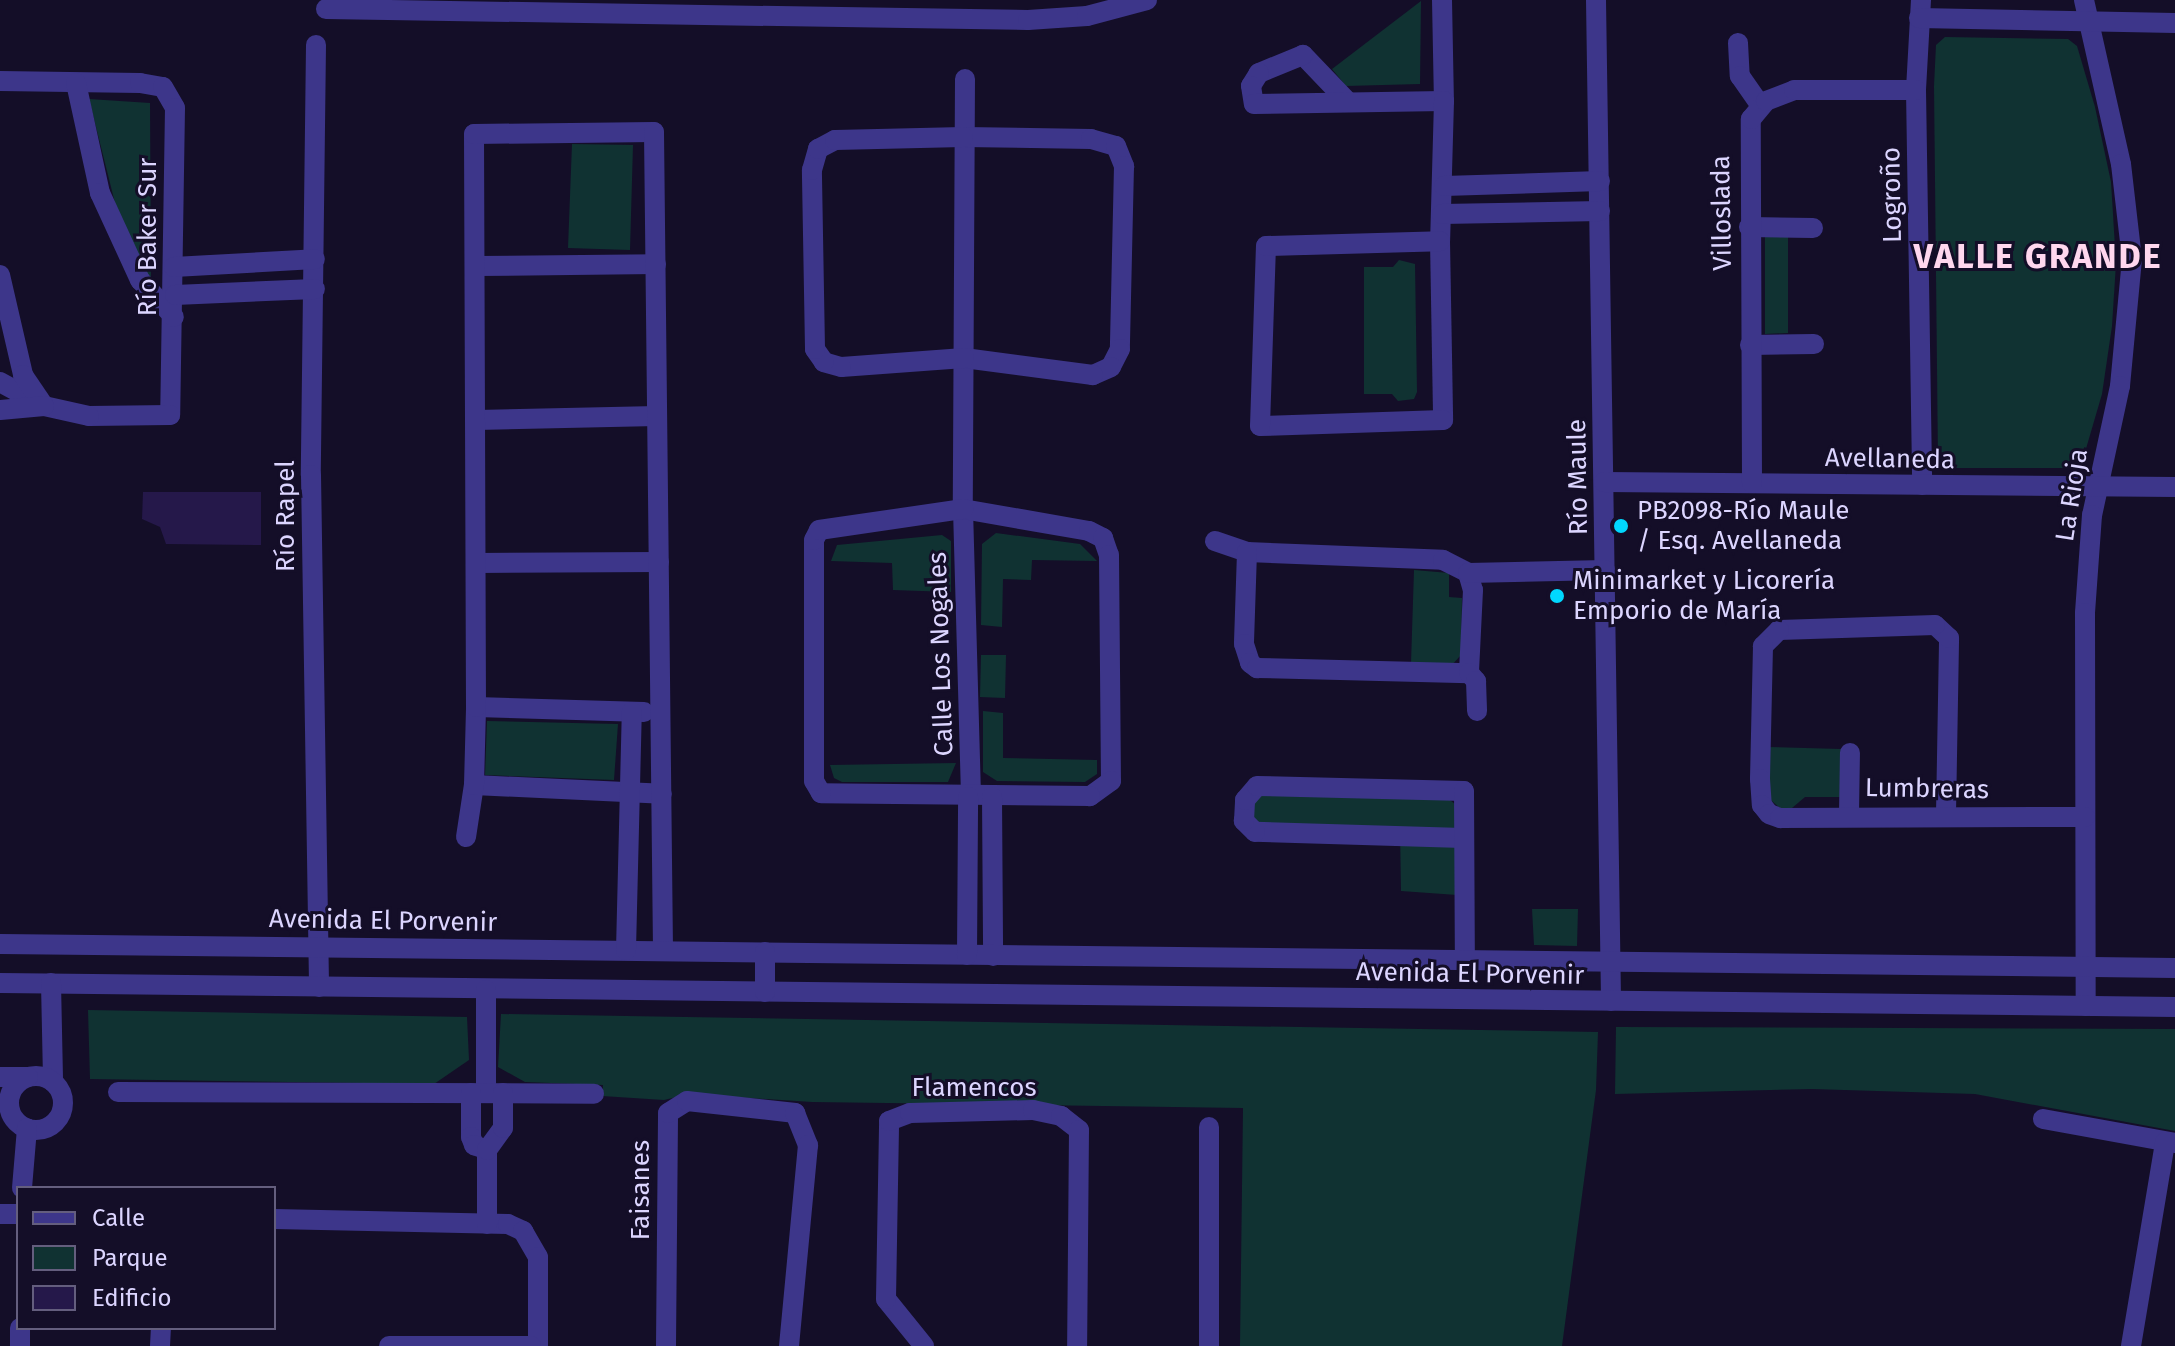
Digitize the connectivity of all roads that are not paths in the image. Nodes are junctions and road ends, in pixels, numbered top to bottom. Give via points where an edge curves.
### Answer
1 (1147, 0) edge
2 (1442, 0) edge
3 (1596, 0) edge
4 (2084, 0) edge
5 (326, 9) dead end
6 (1920, 9) edge
7 (2086, 21) junction
8 (2175, 23) edge
9 (1738, 43) dead end
10 (316, 45) dead end
11 (965, 79) dead end
12 (0, 81) edge
13 (76, 83) junction
14 (1916, 90) junction
15 (1347, 101) dead end
16 (1444, 101) junction
17 (1760, 105) junction
18 (963, 137) junction
19 (1600, 181) junction
20 (1444, 186) junction
21 (1600, 211) junction
22 (1442, 214) junction
23 (1749, 227) junction
24 (1813, 228) dead end
25 (1440, 241) junction
26 (315, 259) junction
27 (656, 264) junction
28 (477, 266) junction
29 (174, 267) junction
30 (0, 275) edge
31 (315, 289) junction
32 (175, 295) junction
33 (174, 317) junction
34 (1814, 344) dead end
35 (1750, 345) junction
36 (964, 358) junction
37 (0, 382) edge
38 (44, 406) junction
39 (0, 410) edge
40 (657, 416) junction
41 (477, 420) junction
42 (1604, 482) junction
43 (1752, 483) junction
44 (1922, 485) junction
45 (2097, 486) junction
46 (2175, 487) edge
47 (963, 509) junction
48 (1215, 541) dead end
49 (1247, 552) junction
50 (659, 562) junction
51 (476, 563) junction
52 (1605, 570) junction
53 (1468, 573) junction
54 (1469, 673) junction
55 (476, 707) junction
56 (1477, 711) dead end
57 (632, 712) junction
58 (661, 712) junction
59 (1850, 753) dead end
60 (474, 785) junction
61 (630, 792) junction
62 (662, 794) junction
63 (977, 797) junction
64 (1849, 814) junction
65 (1946, 814) junction
66 (2085, 817) junction
67 (466, 837) dead end
68 (1463, 838) junction
69 (0, 944) edge
70 (317, 946) junction
71 (626, 950) junction
72 (663, 951) junction
73 (765, 952) junction
74 (967, 955) junction
75 (993, 956) junction
76 (1465, 960) junction
77 (1610, 961) junction
78 (2086, 968) junction
79 (2175, 968) edge
80 (0, 983) edge
81 (51, 983) junction
82 (319, 987) junction
83 (486, 990) junction
84 (765, 992) junction
85 (1611, 1001) junction
86 (2086, 1006) junction
87 (2175, 1007) edge
88 (0, 1077) edge
89 (28, 1077) junction
90 (53, 1082) junction
91 (118, 1092) dead end
92 (487, 1093) junction
93 (594, 1094) dead end
94 (2043, 1119) dead end
95 (1209, 1127) dead end
96 (27, 1128) junction
97 (2170, 1142) edge
98 (487, 1150) junction
99 (22, 1186) edge
100 (276, 1219) edge
101 (487, 1224) junction
102 (389, 1346) edge
103 (531, 1346) edge
104 (538, 1346) edge
105 (666, 1346) edge
106 (789, 1346) edge
107 (924, 1346) edge
108 (1077, 1346) edge
109 (1209, 1346) edge
110 (2131, 1346) edge

1 - 5 street via 1087,16 1028,20
2 - 16 street
3 - 19 street, Río Maule
4 - 7 street, La Rioja
6 - 7 street
6 - 14 street, Logroño
7 - 8 street
7 - 45 street, La Rioja via 2109,103 2132,259 2120,386
9 - 17 street via 1740,76
10 - 26 street, Río Rapel
11 - 18 street, Calle Los Nogales
12 - 13 street
13 - 29 street, Río Baker Sur via 163,87 175,108
13 - 33 street via 100,193 140,280
14 - 17 street via 1794,90
14 - 44 street, Logroño
15 - 16 street
16 - 20 street
17 - 23 street, Villoslada via 1747,139
18 - 36 street, Calle Los Nogales
18 - 36 street via 835,140 818,149 812,170 815,349 824,362 841,367
18 - 36 street via 1091,139 1116,146 1124,166 1120,349 1111,367 1093,375
19 - 20 street
19 - 21 street, Río Maule
20 - 22 street
21 - 22 street
21 - 42 street, Río Maule
22 - 25 street
23 - 24 street
23 - 35 street, Villoslada
25 - 25 street via 1443,420 1260,426 1266,246
26 - 29 street
26 - 31 street, Río Rapel
27 - 28 street
27 - 28 street via 654,132 474,134
27 - 40 street
28 - 41 street
29 - 32 street, Río Baker Sur
30 - 38 street via 23,375
31 - 32 street
31 - 70 street, Río Rapel via 311,475
32 - 33 street, Río Baker Sur
33 - 38 street, Río Baker Sur via 170,415 89,416
34 - 35 street
35 - 43 street, Villoslada
36 - 47 street, Calle Los Nogales
37 - 38 street
38 - 39 street
40 - 41 street
40 - 50 street
41 - 51 street
42 - 43 street, Avellaneda
42 - 52 street, Río Maule
43 - 44 street, Avellaneda
44 - 45 street, Avellaneda
45 - 46 street, Avellaneda
45 - 66 street, La Rioja via 2085,613
47 - 63 street, Calle Los Nogales
47 - 63 street via 1089,531 1103,538 1109,555 1113,767 1106,788 1090,796
47 - 63 street via 819,530 814,540 814,781 831,797
48 - 49 street
49 - 53 street via 1443,560
49 - 54 street via 1244,644 1257,668
50 - 51 street
50 - 58 street
51 - 55 street
52 - 53 street
52 - 77 street, Río Maule
53 - 54 street via 1473,590
54 - 56 street via 1476,681
55 - 57 street
55 - 60 street
57 - 58 street
57 - 61 street
58 - 62 street
59 - 64 street
60 - 61 street
60 - 67 street
61 - 62 street
61 - 71 street
62 - 72 street
63 - 74 street, Calle Los Nogales
63 - 75 street, Calle Los Nogales
64 - 65 street, Lumbreras
64 - 65 street, Lumbreras via 1780,818 1762,805 1763,646 1779,630 1935,625 1949,638
65 - 66 street, Lumbreras
66 - 78 street, La Rioja
68 - 68 street via 1464,791 1257,786 1245,800 1244,821 1255,832
68 - 76 street
69 - 70 street, Avenida El Porvenir
70 - 71 street, Avenida El Porvenir
70 - 82 street, Río Rapel
71 - 72 street, Avenida El Porvenir
72 - 73 street, Avenida El Porvenir
73 - 74 street, Avenida El Porvenir
73 - 84 street
74 - 75 street, Avenida El Porvenir
75 - 76 street, Avenida El Porvenir
76 - 77 street, Avenida El Porvenir
77 - 78 street, Avenida El Porvenir
77 - 85 street, Río Maule
78 - 79 street, Avenida El Porvenir
78 - 86 street, La Rioja
80 - 81 street, Avenida El Porvenir
81 - 82 street, Avenida El Porvenir
81 - 90 street
82 - 83 street, Avenida El Porvenir
83 - 84 street, Avenida El Porvenir
83 - 92 street
84 - 85 street, Avenida El Porvenir
85 - 86 street, Avenida El Porvenir
86 - 87 street, Avenida El Porvenir
88 - 89 street
89 - 90 street
89 - 96 street via 14,1087 9,1102 14,1119
90 - 96 street via 62,1098 59,1116 45,1128
91 - 92 street
92 - 93 street
92 - 98 street via 503,1128
92 - 98 street via 471,1137
94 - 97 street
95 - 109 street
96 - 99 street
97 - 110 street
98 - 101 street
100 - 101 street
101 - 104 street via 508,1224 534,1241
102 - 103 street
105 - 106 street, Faisanes via 668,1113 687,1101 795,1113 808,1145
107 - 108 street, Flamencos via 886,1299 889,1121 910,1113 1033,1110 1061,1116 1079,1130

